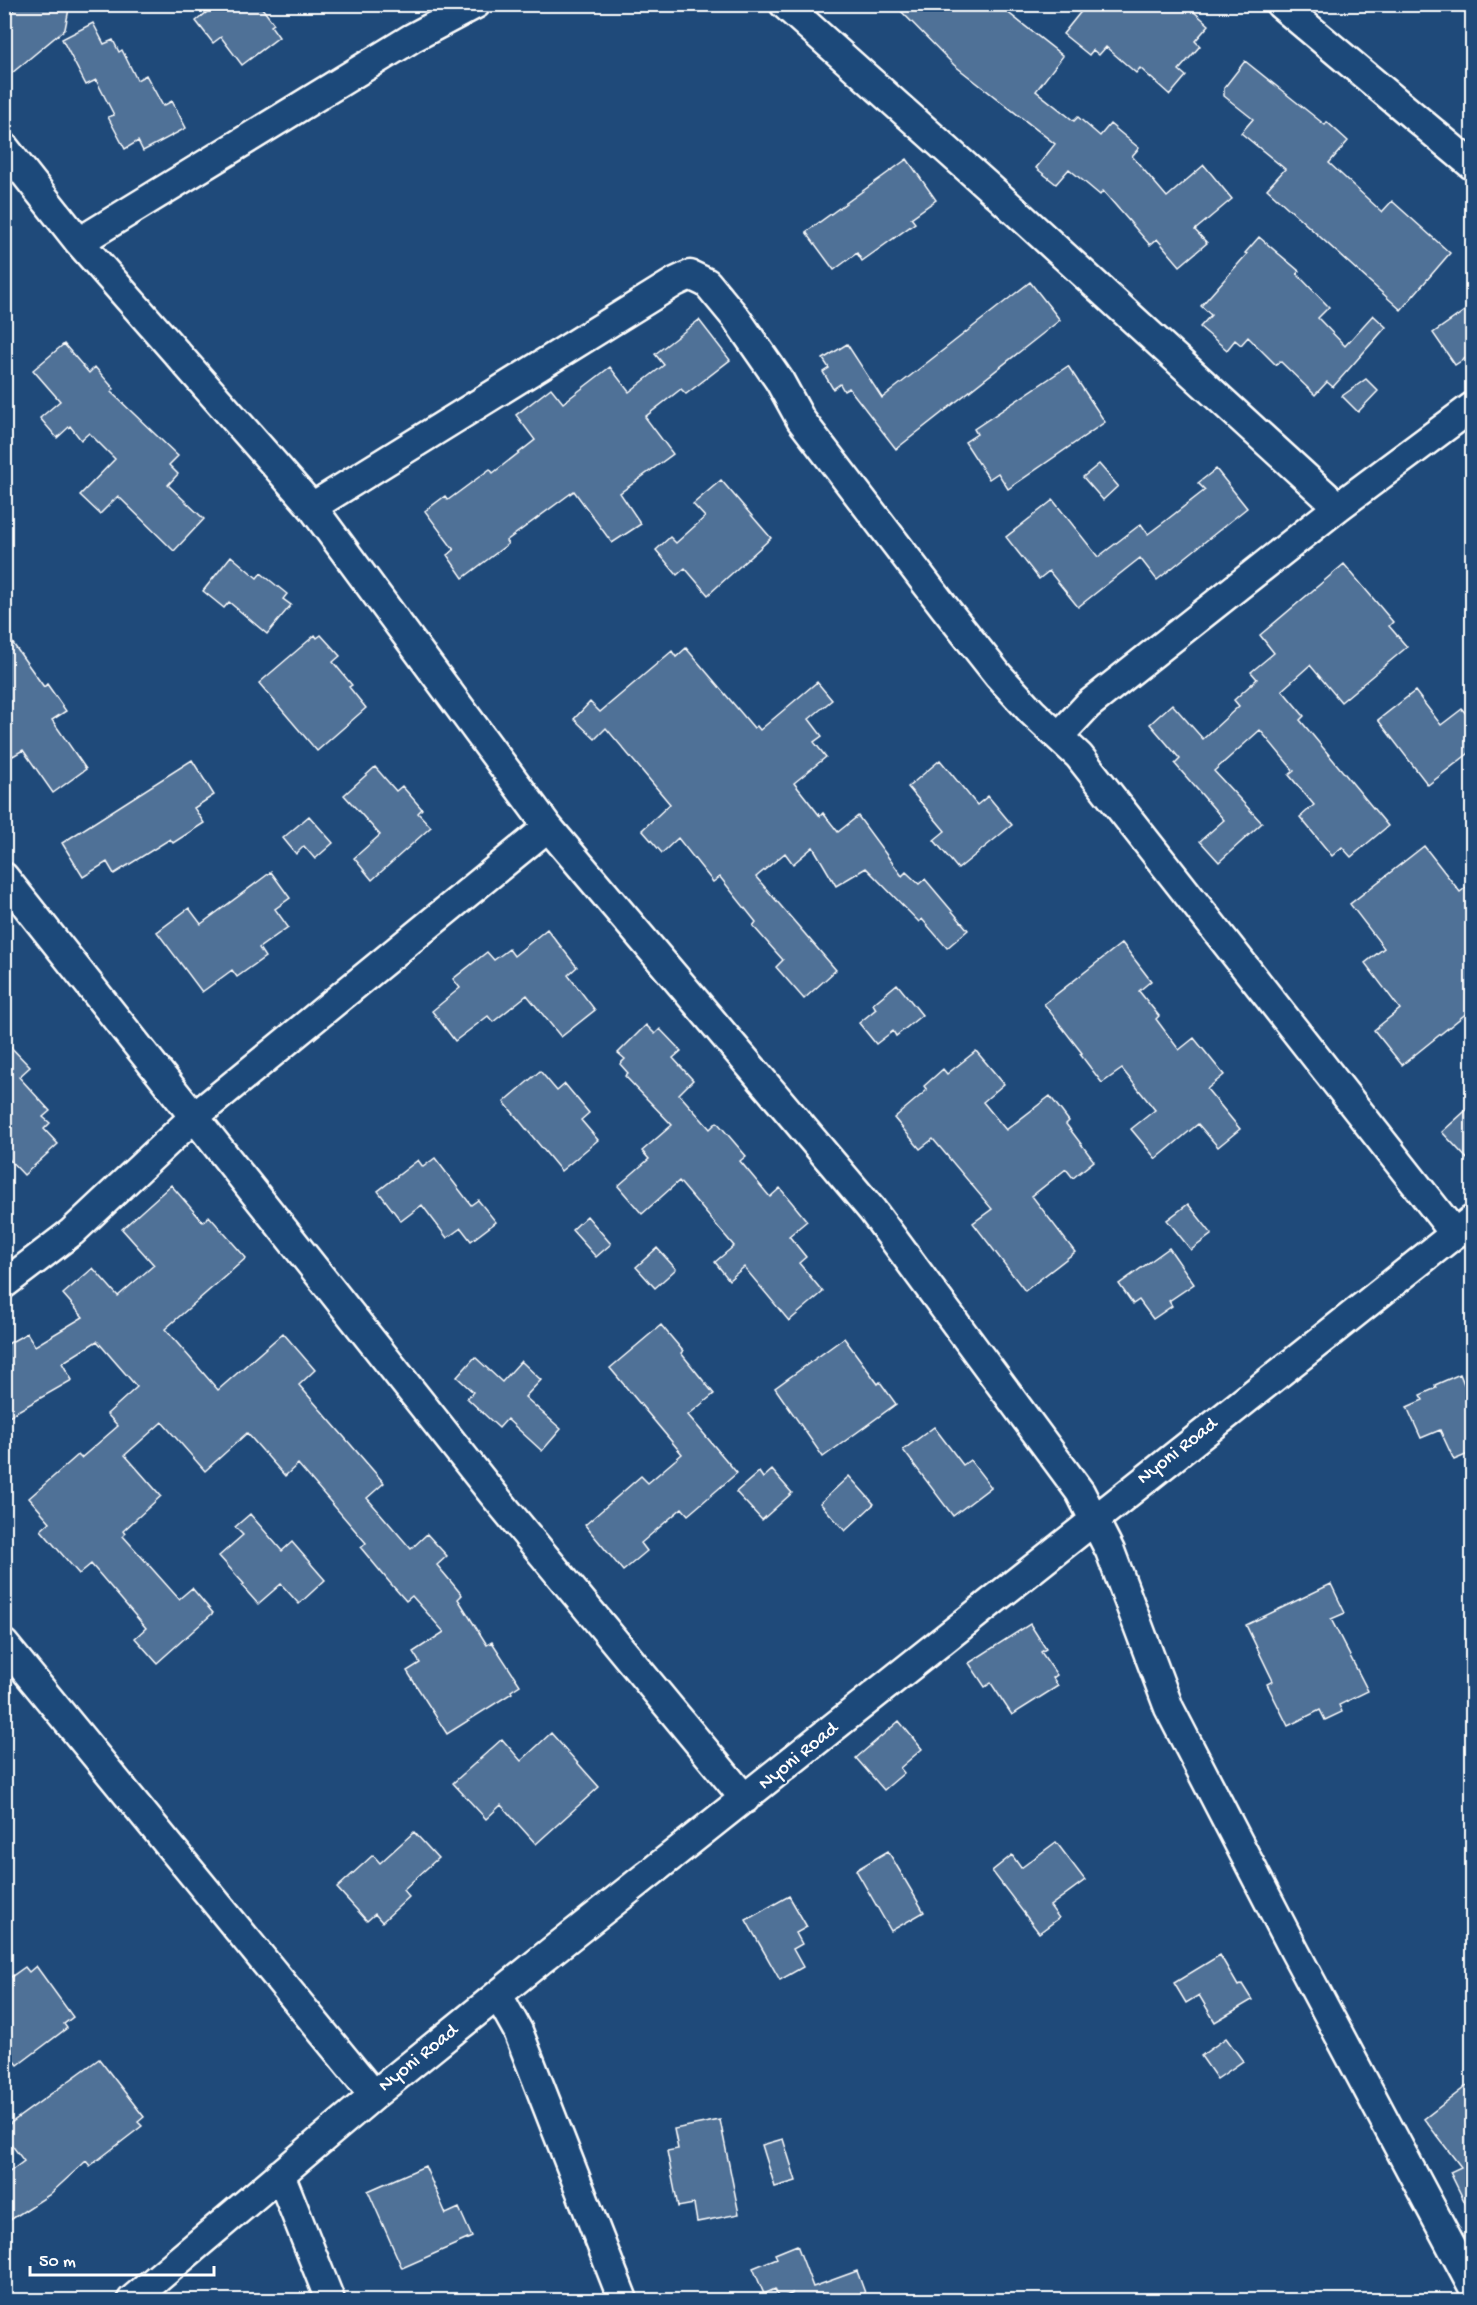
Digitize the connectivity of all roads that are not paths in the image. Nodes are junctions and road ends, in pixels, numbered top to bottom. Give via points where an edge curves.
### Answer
1 (476, 4) edge
2 (784, 4) edge
3 (1280, 4) edge
4 (4, 147) edge
5 (1473, 165) edge
6 (79, 242) junction
7 (1473, 407) edge
8 (312, 507) junction
9 (1338, 507) junction
10 (1059, 736) junction
11 (549, 827) junction
12 (4, 877) edge
13 (194, 1117) junction
14 (1464, 1227) edge
15 (4, 1284) edge
16 (1096, 1520) junction
17 (4, 1644) edge
18 (745, 1799) junction
19 (498, 1995) junction
20 (374, 2095) junction
21 (280, 2174) junction
22 (1469, 2269) edge
23 (132, 2301) edge
24 (330, 2301) edge
25 (623, 2301) edge

1 - 6 street via 412,38
2 - 9 street
3 - 5 street
4 - 6 street
6 - 8 street
7 - 9 street
8 - 10 street via 690,275 707,283 736,318 801,420 951,617 1032,712
8 - 11 street
9 - 10 street via 1088,705
10 - 14 street
11 - 13 street
11 - 16 street via 872,1210 1080,1492
12 - 13 street
13 - 15 street via 72,1232
13 - 18 street via 493,1494
14 - 16 street, Nyoni Road
16 - 18 street, Nyoni Road
16 - 22 street via 1169,1708 1299,1960
17 - 20 street
18 - 19 street, Nyoni Road
19 - 20 street, Nyoni Road
19 - 25 street via 518,2031
20 - 21 street, Nyoni Road
21 - 23 street, Nyoni Road
21 - 24 street

